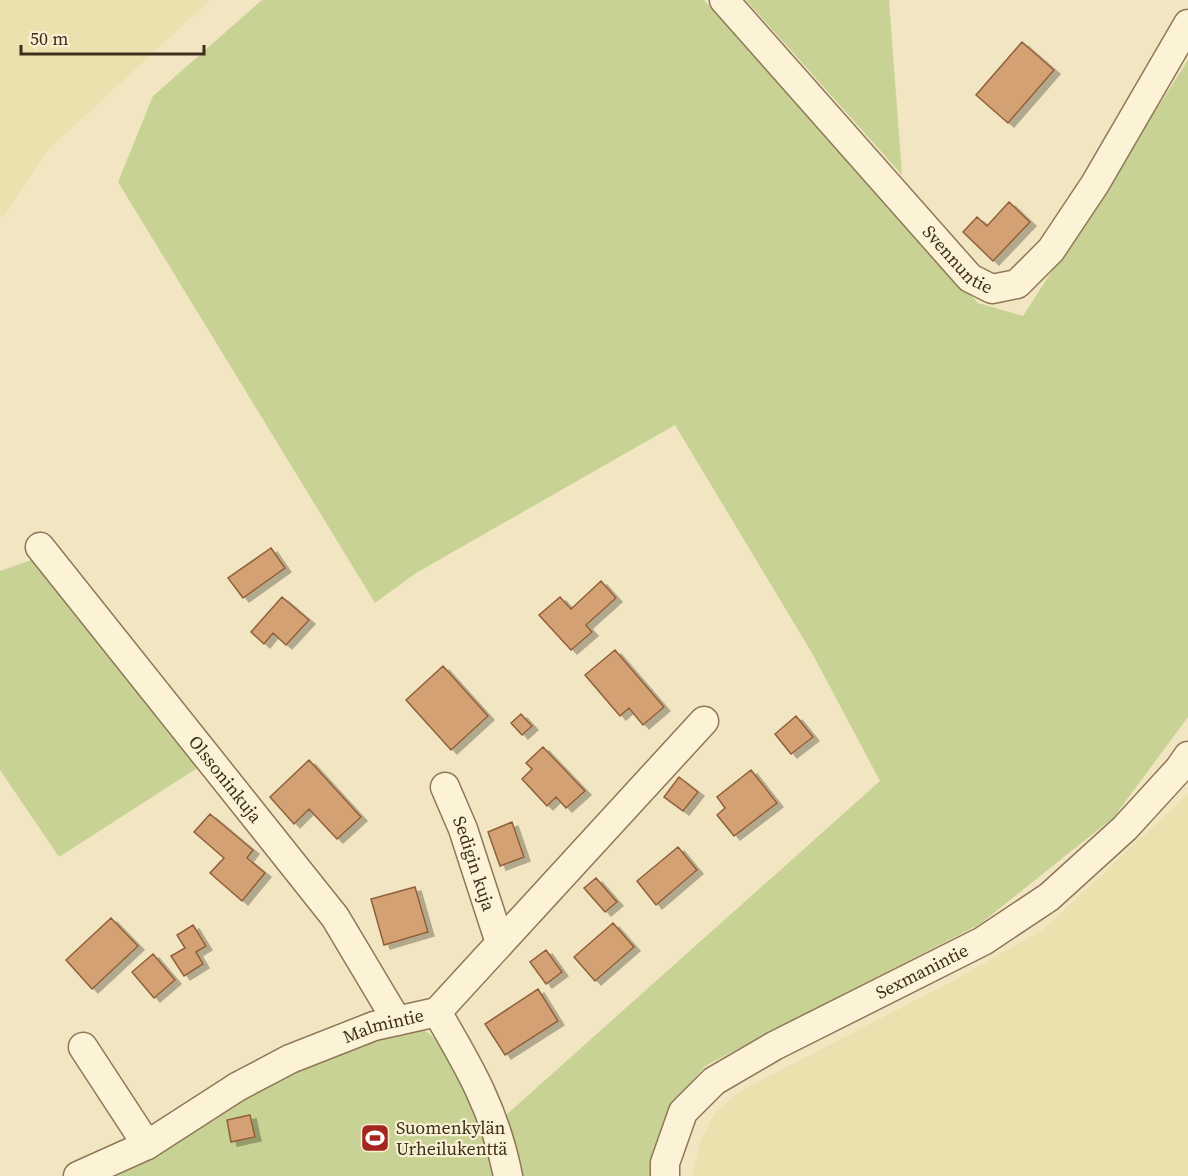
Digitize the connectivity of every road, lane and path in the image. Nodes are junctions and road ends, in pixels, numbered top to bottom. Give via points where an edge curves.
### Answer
1 (724, 0) edge
2 (1188, 24) edge
3 (40, 547) dead end
4 (704, 721) dead end
5 (1188, 756) edge
6 (445, 787) dead end
7 (500, 943) junction
8 (436, 1012) junction
9 (397, 1021) junction
10 (83, 1047) dead end
11 (147, 1145) junction
12 (78, 1176) edge
13 (508, 1176) edge
14 (665, 1176) edge

1 - 2 street, Svennuntie via 970,278 992,289 1017,284 1051,250 1095,184
3 - 9 street, Olssoninkuja via 335,916
4 - 7 street, Malmintie
5 - 14 street, Sexmanintie via 1125,828 1049,897 983,941 774,1046 714,1081 683,1112 665,1163
6 - 7 street, Sedigin kuja via 463,829
7 - 8 street, Malmintie
8 - 9 street, Malmintie
8 - 13 street via 484,1097 497,1127
9 - 11 street, Malmintie via 290,1059 237,1087
10 - 11 street
11 - 12 street, Malmintie

